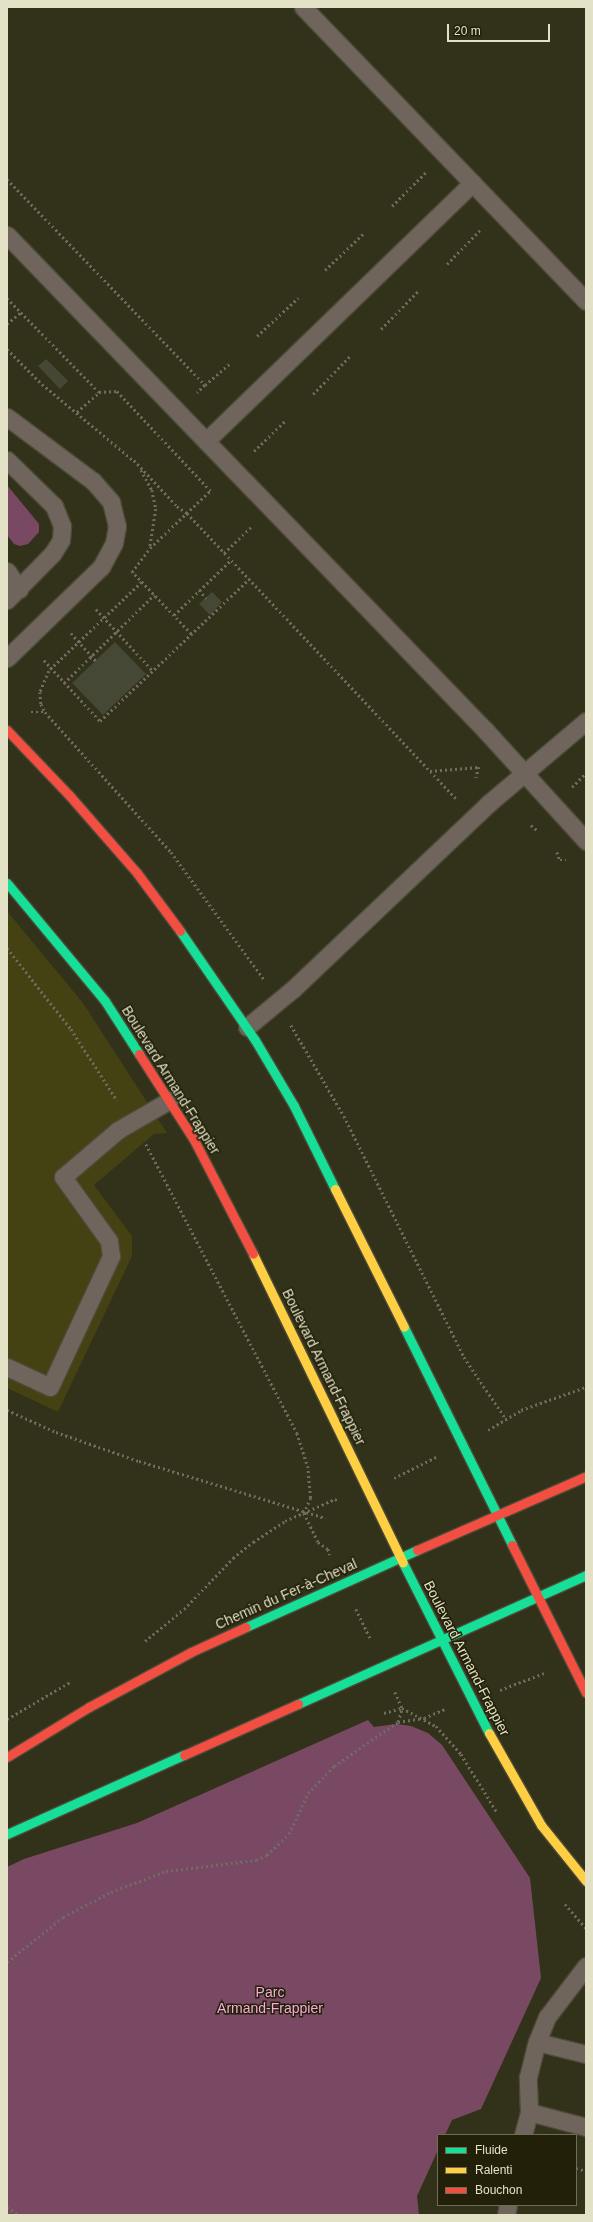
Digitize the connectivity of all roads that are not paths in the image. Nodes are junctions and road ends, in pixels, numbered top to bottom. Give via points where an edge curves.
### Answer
1 (303, 7) edge
2 (472, 184) junction
3 (7, 235) edge
4 (586, 301) edge
5 (7, 417) edge
6 (206, 441) junction
7 (7, 460) edge
8 (7, 571) edge
9 (13, 594) edge
10 (7, 658) edge
11 (586, 721) edge
12 (7, 730) edge
13 (524, 774) junction
14 (586, 841) edge
15 (7, 883) edge
16 (247, 1027) junction
17 (170, 1100) junction
18 (7, 1367) edge
19 (586, 1476) edge
20 (498, 1516) junction
21 (401, 1558) junction
22 (586, 1575) edge
23 (538, 1596) junction
24 (441, 1641) junction
25 (586, 1693) edge
26 (7, 1757) edge
27 (7, 1834) edge
28 (586, 1881) edge
29 (586, 1966) edge
30 (537, 2042) junction
31 (586, 2054) edge
32 (528, 2112) junction
33 (586, 2128) edge
34 (523, 2134) edge

1 - 2 lane
2 - 4 lane
2 - 6 lane
3 - 6 lane
5 - 10 lane via 97,485 111,502 117,526 114,542 101,567
6 - 13 lane
7 - 9 lane via 54,506 62,526 61,540 53,553
8 - 9 lane
11 - 13 lane
12 - 16 street via 138,873 198,954
13 - 14 lane
13 - 16 lane via 293,989
15 - 17 street, Boulevard Armand-Frappier via 105,1001
16 - 20 street via 294,1106
17 - 18 lane via 118,1130 63,1176 109,1241 111,1256 50,1387
17 - 21 street, Boulevard Armand-Frappier via 247,1241
19 - 20 street, Chemin du Fer-à-Cheval
20 - 21 street, Chemin du Fer-à-Cheval
20 - 23 street
21 - 24 street, Boulevard Armand-Frappier
21 - 26 street, Chemin du Fer-à-Cheval via 191,1652 89,1707
22 - 23 street
23 - 24 street
23 - 25 street
24 - 27 street
24 - 28 street, Boulevard Armand-Frappier via 523,1797 559,1850
29 - 30 lane via 547,2016
30 - 31 lane
30 - 32 lane via 528,2077
32 - 33 lane
32 - 34 lane

